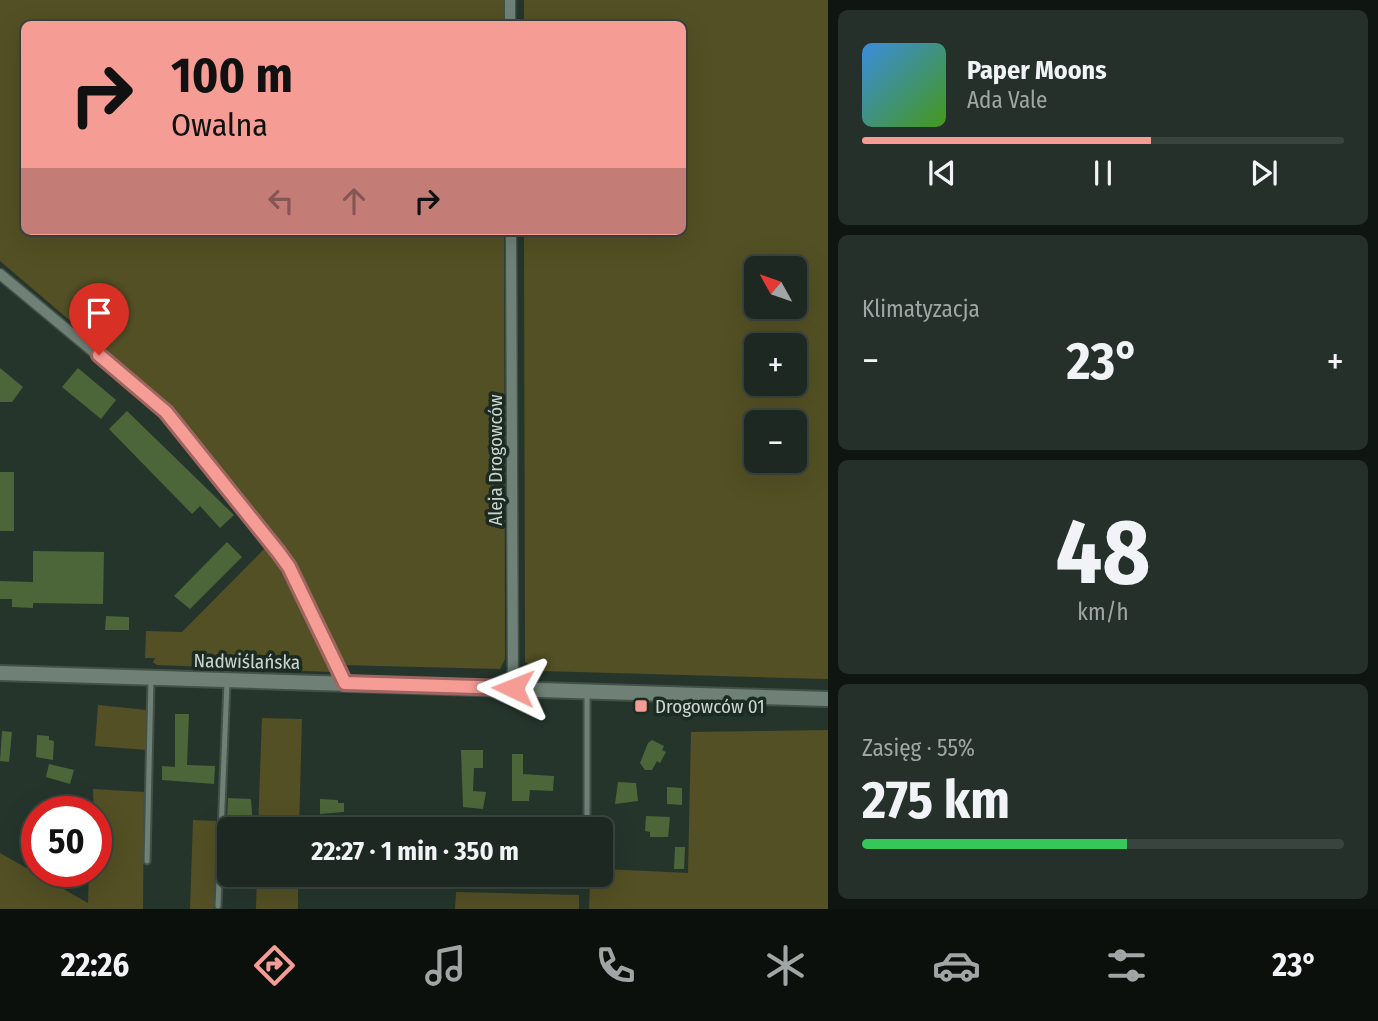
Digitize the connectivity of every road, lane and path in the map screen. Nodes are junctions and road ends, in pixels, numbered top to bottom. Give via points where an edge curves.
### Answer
1 (510, 0) edge
2 (510, 21) edge
3 (511, 235) edge
4 (0, 274) edge
5 (0, 673) edge
6 (151, 678) junction
7 (227, 680) junction
8 (345, 683) junction
9 (513, 688) junction
10 (587, 691) junction
11 (828, 699) edge
12 (587, 817) edge
13 (147, 861) dead end
14 (218, 906) dead end

1 - 2 street
3 - 9 street, Aleja Drogowców
4 - 8 street via 166,412 289,567
5 - 6 main road, Nadwiślańska
6 - 7 main road, Nadwiślańska
6 - 13 lane
7 - 8 main road, Nadwiślańska
7 - 14 lane
8 - 9 main road, Nadwiślańska
9 - 10 main road, Nadwiślańska
10 - 11 main road, Nadwiślańska
10 - 12 lane

